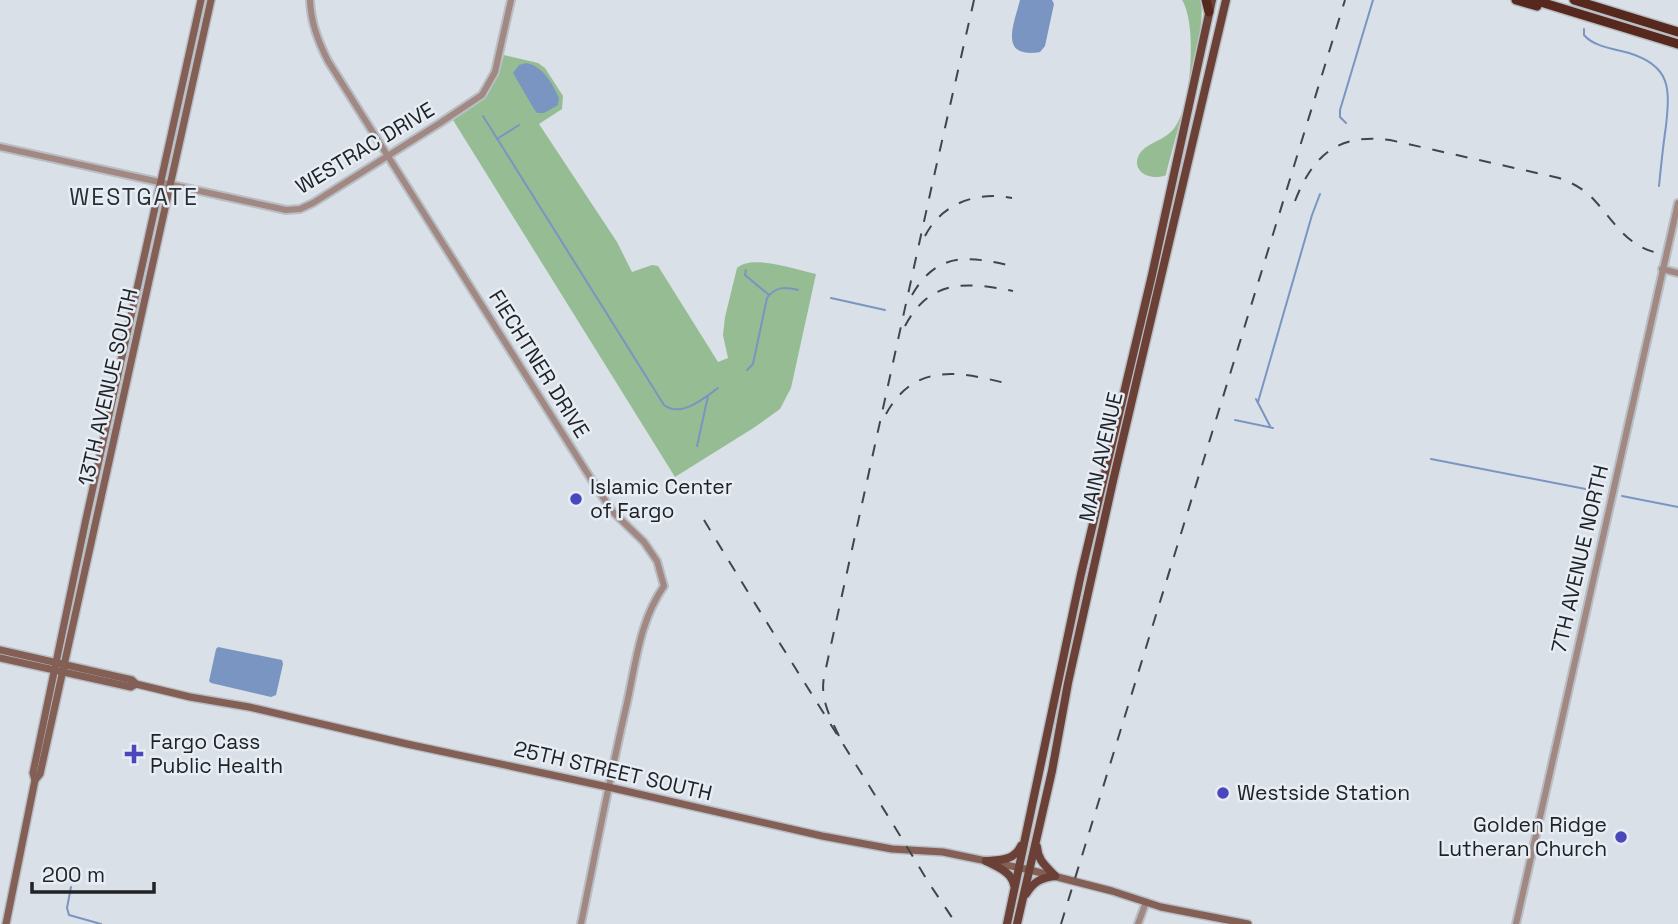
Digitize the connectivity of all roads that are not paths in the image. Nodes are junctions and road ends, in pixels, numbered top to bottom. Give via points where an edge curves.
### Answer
1 (202, 0) edge
2 (211, 0) edge
3 (310, 0) edge
4 (511, 0) edge
5 (1206, 0) edge
6 (1212, 0) edge
7 (1226, 0) edge
8 (1516, 0) edge
9 (1534, 0) edge
10 (1574, 0) edge
11 (1209, 12) junction
12 (206, 21) junction
13 (1603, 21) junction
14 (1678, 32) edge
15 (1678, 44) edge
16 (0, 147) edge
17 (389, 156) junction
18 (161, 183) junction
19 (171, 185) junction
20 (1678, 203) edge
21 (1662, 269) junction
22 (1678, 273) edge
23 (1108, 460) junction
24 (1109, 498) junction
25 (0, 650) edge
26 (0, 658) edge
27 (59, 667) junction
28 (1058, 686) junction
29 (1058, 741) junction
30 (608, 787) junction
31 (1030, 820) junction
32 (1037, 838) junction
33 (986, 861) junction
34 (1020, 868) junction
35 (1030, 870) junction
36 (1055, 876) junction
37 (1015, 890) junction
38 (1023, 899) junction
39 (1146, 902) junction
40 (6, 924) edge
41 (580, 924) edge
42 (1007, 924) edge
43 (1017, 924) edge
44 (1138, 924) edge
45 (1248, 924) edge
46 (1516, 924) edge

1 - 12 main road via 201,17
1 - 18 main road, 13TH AVENUE SOUTH
2 - 12 main road, 13TH AVENUE SOUTH
3 - 17 street, FIECHTNER DRIVE via 313,27 323,52
4 - 17 street, WESTRAC DRIVE via 495,72 482,95
5 - 11 highway
6 - 11 main road, MAIN AVENUE
7 - 24 main road, MAIN AVENUE
8 - 13 highway
9 - 13 highway
10 - 14 highway
11 - 23 main road, MAIN AVENUE
12 - 19 main road, 13TH AVENUE SOUTH
13 - 15 highway
16 - 18 street, WESTRAC DRIVE
17 - 19 street, WESTRAC DRIVE via 300,209 285,210
17 - 30 street, FIECHTNER DRIVE via 612,511 657,561 664,586 647,615
18 - 19 street, WESTRAC DRIVE
18 - 27 main road, 13TH AVENUE SOUTH via 86,519
19 - 27 main road, 13TH AVENUE SOUTH
20 - 21 street, 7TH AVENUE NORTH
21 - 22 street
21 - 46 street, 7TH AVENUE NORTH
23 - 24 main road via 1105,493
23 - 28 main road, MAIN AVENUE
24 - 29 main road, MAIN AVENUE
25 - 27 main road, 25TH STREET SOUTH
26 - 27 main road, 25TH STREET SOUTH
27 - 30 main road, 25TH STREET SOUTH
27 - 40 main road, 13TH AVENUE SOUTH via 33,773
28 - 29 main road via 1052,737
28 - 31 main road, MAIN AVENUE
29 - 32 main road, MAIN AVENUE
30 - 33 main road, 25TH STREET SOUTH via 831,838
30 - 41 street
31 - 33 main road via 1015,855
31 - 34 main road, MAIN AVENUE
32 - 35 main road, MAIN AVENUE
32 - 36 main road via 1038,857
33 - 34 main road, 25TH STREET SOUTH
33 - 37 main road via 1008,874
34 - 35 main road, 25TH STREET SOUTH
34 - 37 main road, MAIN AVENUE
35 - 36 main road, 25TH STREET SOUTH
35 - 38 main road, MAIN AVENUE
36 - 38 main road via 1035,882
36 - 39 main road, 25TH STREET SOUTH
37 - 42 main road, MAIN AVENUE
38 - 43 main road, MAIN AVENUE
39 - 44 street
39 - 45 main road, 25TH STREET SOUTH

